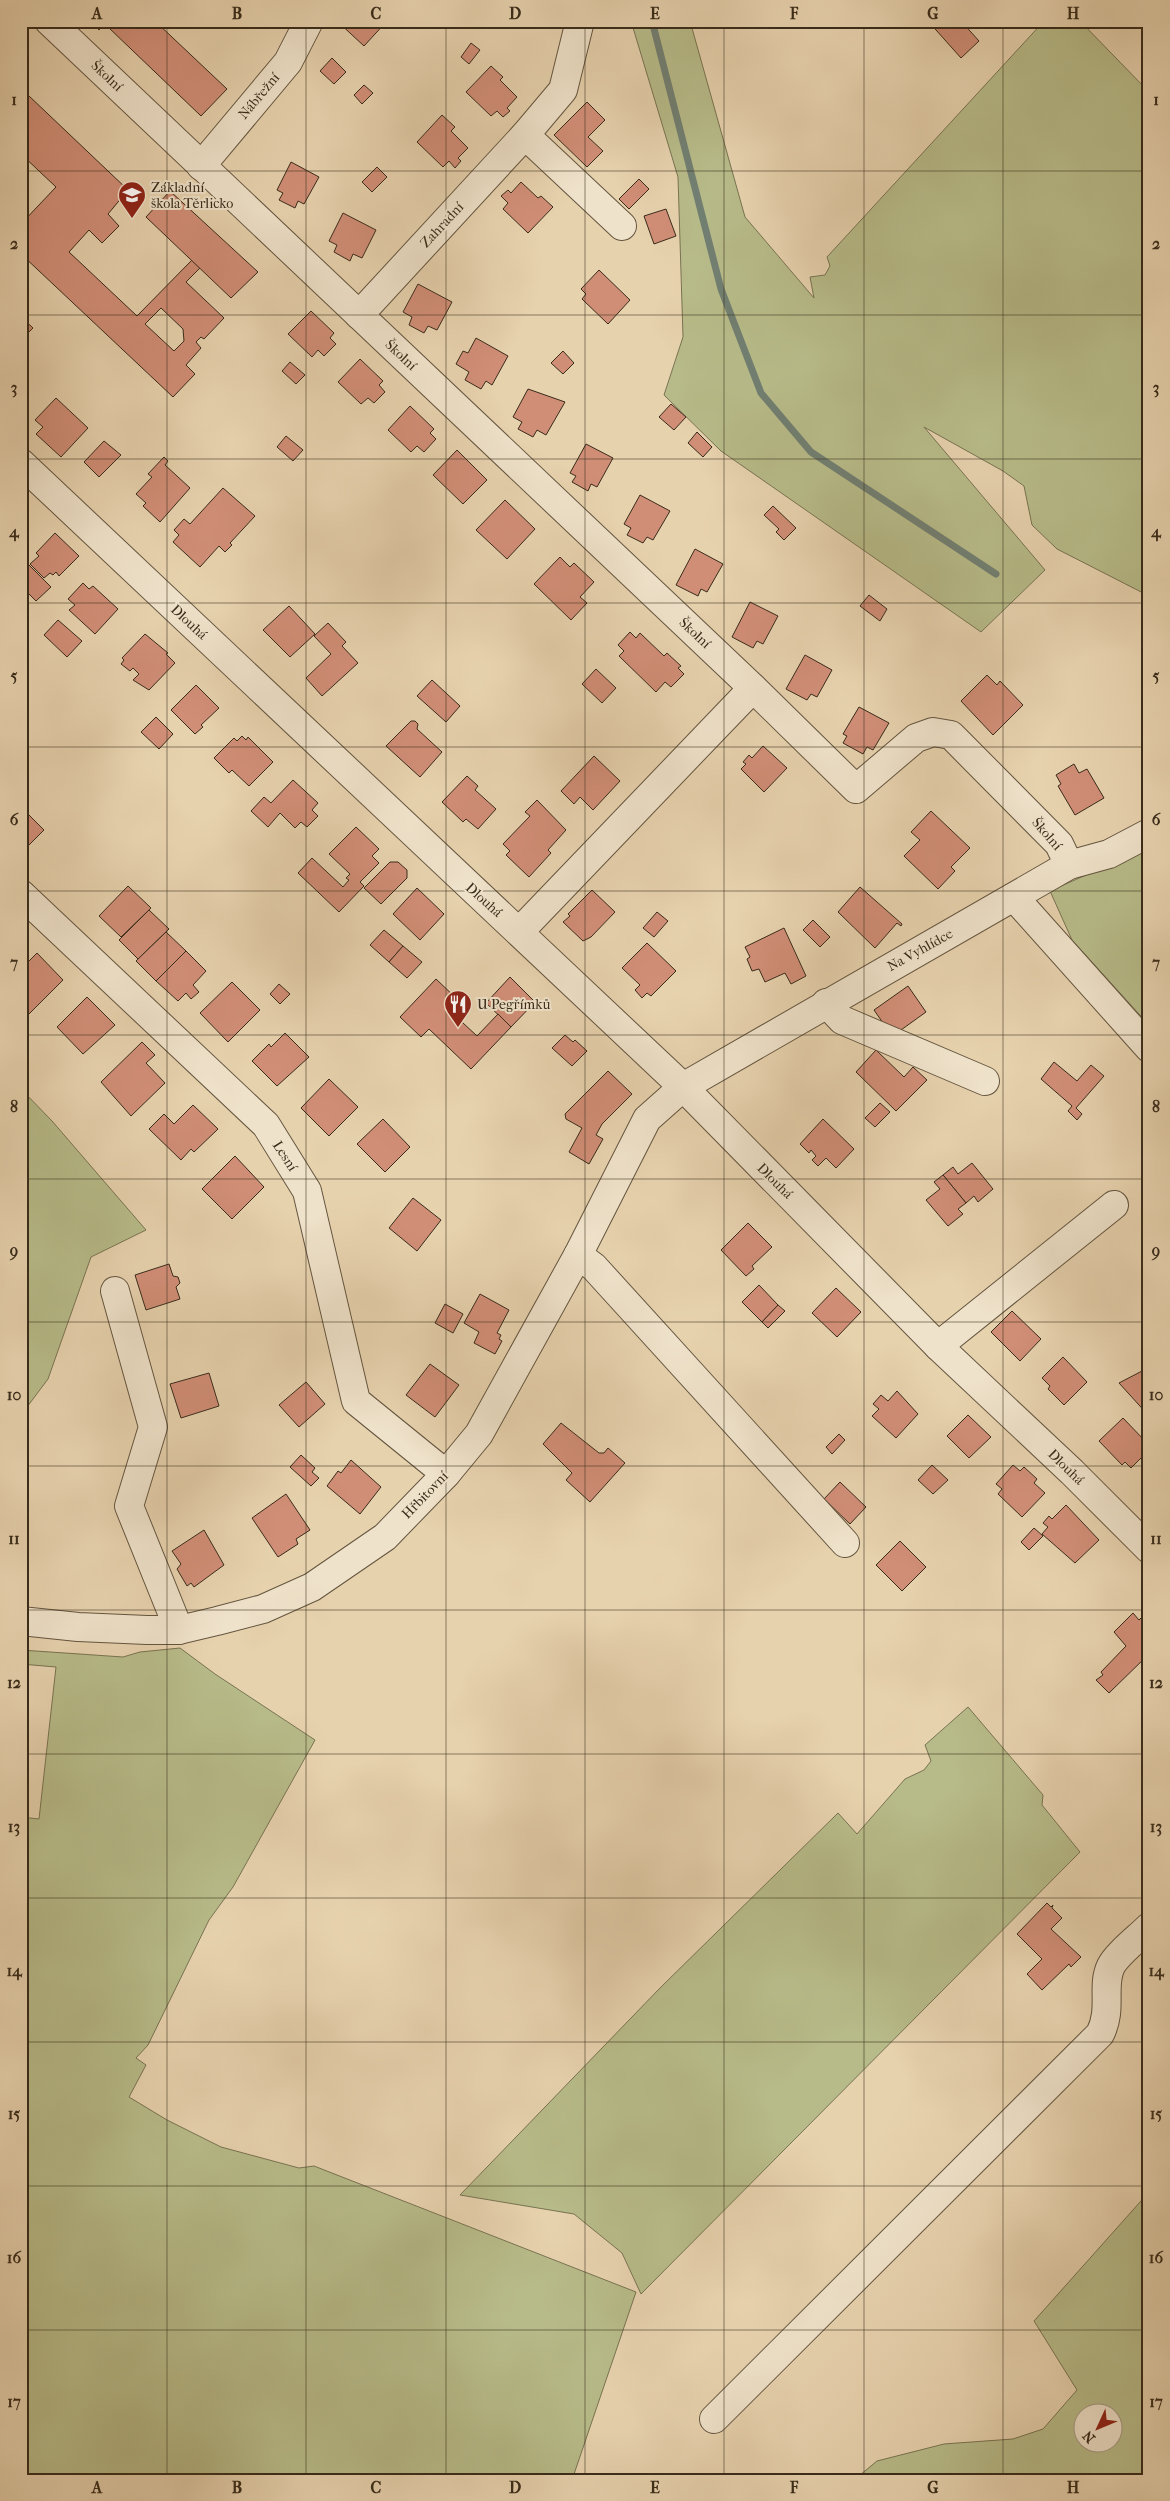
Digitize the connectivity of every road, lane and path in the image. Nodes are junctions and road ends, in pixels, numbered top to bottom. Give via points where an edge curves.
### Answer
1 (49, 21) edge
2 (309, 21) edge
3 (580, 21) edge
4 (525, 134) junction
5 (202, 166) junction
6 (622, 226) dead end
7 (358, 315) junction
8 (21, 463) edge
9 (753, 688) junction
10 (1149, 833) edge
11 (1070, 865) junction
12 (21, 894) edge
13 (1014, 897) junction
14 (519, 932) junction
15 (826, 1003) junction
16 (1149, 1048) edge
17 (984, 1082) dead end
18 (683, 1087) junction
19 (1114, 1205) dead end
20 (578, 1255) junction
21 (115, 1291) dead end
22 (938, 1346) junction
23 (446, 1474) junction
24 (845, 1544) dead end
25 (1149, 1549) edge
26 (21, 1621) edge
27 (179, 1630) junction
28 (1149, 1927) edge
29 (714, 2418) dead end

1 - 5 street, Školní
2 - 5 street, Nábřežní via 288,62
3 - 4 street, Zahradní via 563,90
4 - 6 street
4 - 7 street, Zahradní
5 - 7 street, Školní
7 - 9 street, Školní
8 - 14 street, Dlouhá
9 - 11 street, Školní via 856,789 916,738 933,732 951,735 1059,844
9 - 14 street
10 - 11 street, Na Vyhlídce via 1109,854
11 - 13 street, Na Vyhlídce
12 - 23 street, Lesní via 266,1125 307,1191 356,1401
13 - 15 street, Na Vyhlídce
13 - 16 street
14 - 18 street, Dlouhá
15 - 17 street via 842,1020
15 - 18 street, Na Vyhlídce
18 - 20 street, Hřbitovní via 647,1119
18 - 22 street, Dlouhá
19 - 22 street
20 - 23 street, Hřbitovní via 479,1434
20 - 24 street via 594,1267
21 - 27 street via 153,1427 129,1506
22 - 25 street, Dlouhá
23 - 27 street, Hřbitovní via 385,1537 312,1587 263,1609
26 - 27 street, Hřbitovní via 78,1627
28 - 29 street via 1112,1963 1108,1972 1107,2016 1100,2034

